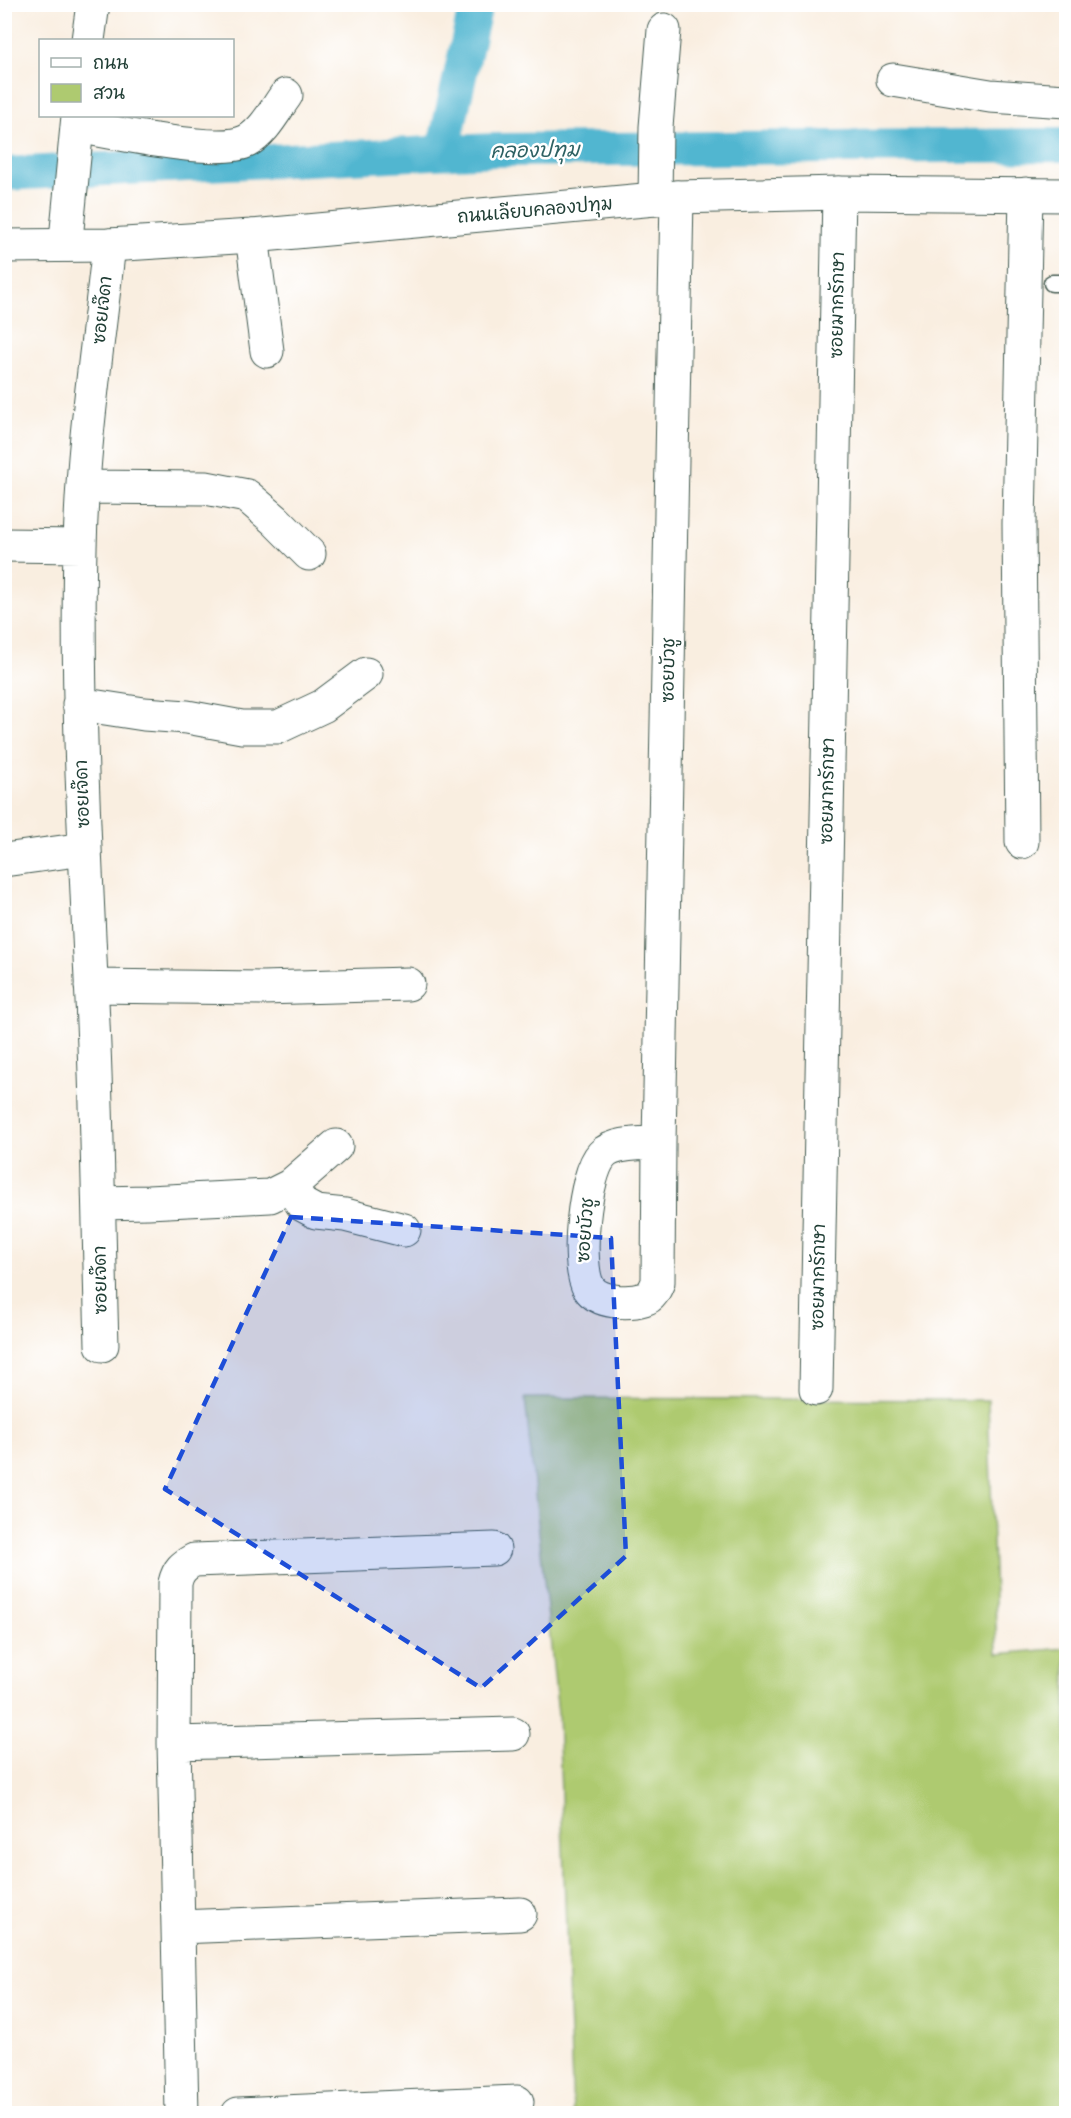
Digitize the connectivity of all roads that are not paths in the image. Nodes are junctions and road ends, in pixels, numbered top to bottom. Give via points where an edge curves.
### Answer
1 (93, 4) edge
2 (664, 30) dead end
3 (88, 39) edge
4 (893, 80) dead end
5 (286, 95) dead end
6 (1066, 101) edge
7 (76, 129) edge
8 (663, 191) junction
9 (839, 193) junction
10 (1026, 194) junction
11 (1066, 195) edge
12 (252, 236) junction
13 (67, 237) junction
14 (109, 245) junction
15 (4, 246) edge
16 (267, 351) dead end
17 (83, 487) junction
18 (4, 544) edge
19 (80, 546) junction
20 (309, 554) dead end
21 (366, 674) dead end
22 (79, 704) junction
23 (1022, 842) dead end
24 (84, 849) junction
25 (4, 860) edge
26 (408, 984) dead end
27 (91, 986) junction
28 (659, 1143) junction
29 (336, 1146) dead end
30 (290, 1186) junction
31 (99, 1203) junction
32 (404, 1230) dead end
33 (102, 1345) dead end
34 (816, 1389) dead end
35 (494, 1549) dead end
36 (513, 1734) dead end
37 (174, 1743) junction
38 (520, 1914) dead end
39 (178, 1927) junction
40 (517, 2102) dead end
41 (182, 2114) edge
42 (238, 2114) edge

1 - 3 street
2 - 8 street, ซอยบัวชู via 656,127
4 - 6 street via 990,96
5 - 7 street via 262,128 247,141 227,147
7 - 13 street
8 - 9 street, ถนนเลียบคลองปทุม
8 - 12 street, ถนนเลียบคลองปทุม
8 - 28 street, ซอยบัวชู
9 - 10 street, ถนนเลียบคลองปทุม
9 - 34 street, ซอยมากรักษา
10 - 11 street, ถนนเลียบคลองปทุม
10 - 23 street via 1019,524
12 - 14 street, ถนนเลียบคลองปทุม
12 - 16 street
13 - 14 street, ถนนเลียบคลองปทุม
13 - 15 street, ถนนเลียบคลองปทุม
14 - 17 street, ซอยเจ๊ดา
17 - 19 street, ซอยเจ๊ดา
17 - 20 street via 206,488 247,496
18 - 19 street
19 - 22 street, ซอยเจ๊ดา
21 - 22 street via 323,706 278,727 242,726
22 - 24 street, ซอยเจ๊ดา
24 - 25 street
24 - 27 street, ซอยเจ๊ดา
26 - 27 street via 262,988
27 - 31 street, ซอยเจ๊ดา
28 - 28 street, ซอยบัวชู via 616,1147 602,1154 592,1173 585,1202 581,1268 589,1289 603,1299 646,1299 658,1282
29 - 30 street
30 - 31 street via 270,1196
30 - 32 street via 303,1205 316,1212
31 - 33 street, ซอยเจ๊ดา
35 - 37 street via 194,1560 183,1566 175,1583
36 - 37 street
37 - 39 street
38 - 39 street
39 - 41 street
40 - 42 street

